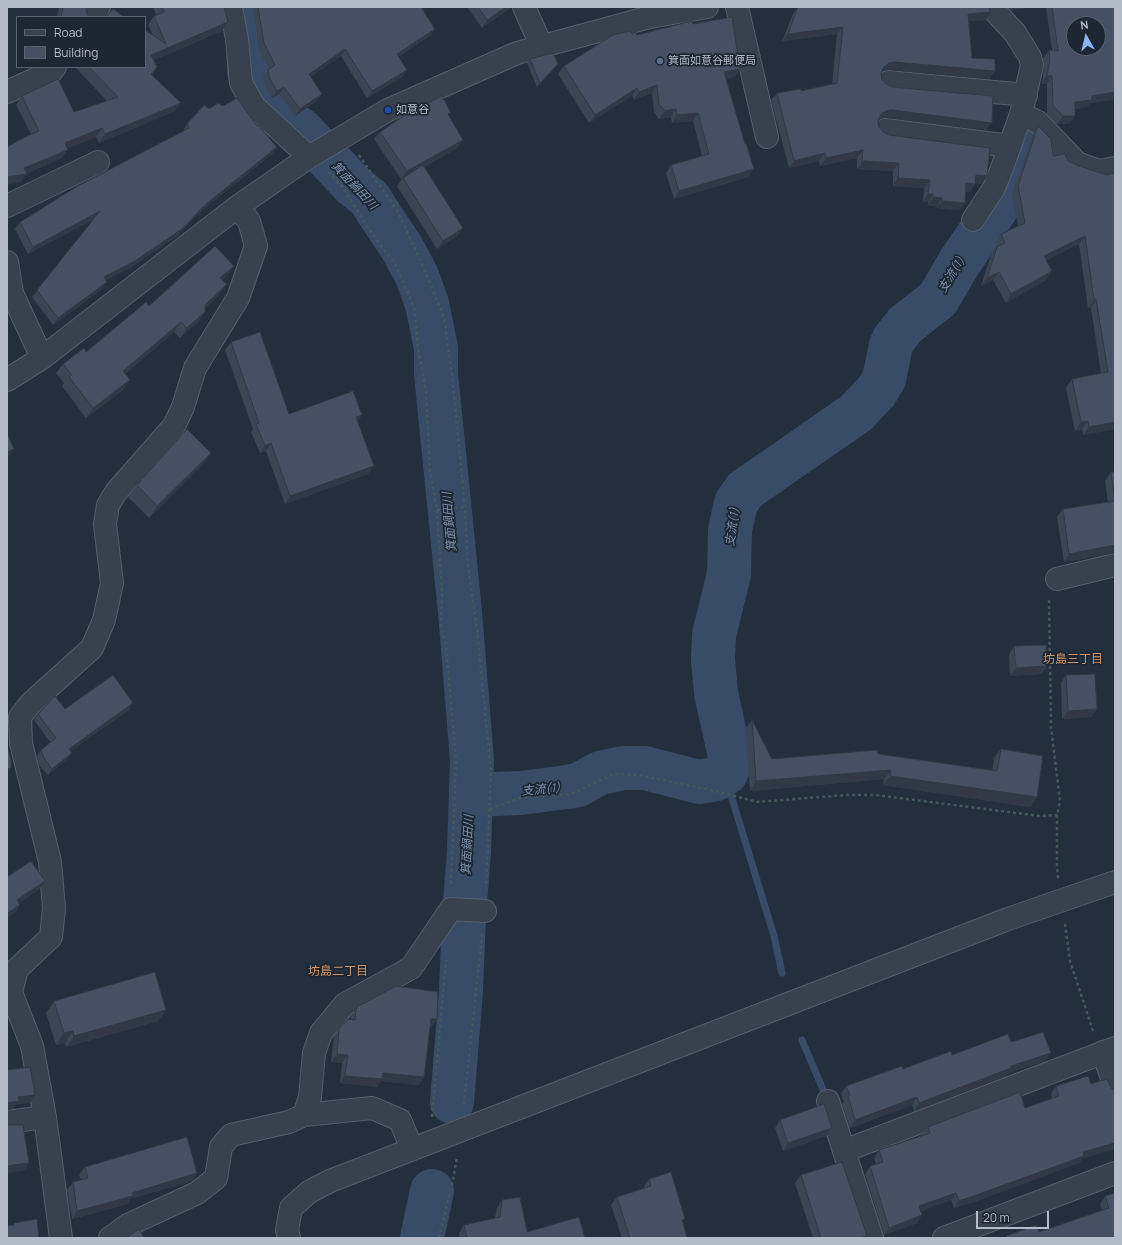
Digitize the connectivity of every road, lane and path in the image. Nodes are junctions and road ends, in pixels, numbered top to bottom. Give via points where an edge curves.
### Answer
1 (99, 7) edge
2 (231, 7) edge
3 (524, 7) edge
4 (706, 7) edge
5 (737, 7) edge
6 (991, 7) edge
7 (93, 16) edge
8 (541, 45) junction
9 (54, 68) edge
10 (888, 82) dead end
11 (7, 92) edge
12 (1024, 104) junction
13 (885, 130) dead end
14 (767, 137) dead end
15 (340, 138) junction
16 (1010, 146) junction
17 (312, 155) junction
18 (98, 162) dead end
19 (1115, 168) edge
20 (7, 206) edge
21 (237, 207) junction
22 (973, 220) dead end
23 (7, 262) edge
24 (42, 358) junction
25 (7, 380) edge
26 (464, 507) junction
27 (438, 509) junction
28 (1115, 565) edge
29 (1057, 579) joint
30 (490, 807) junction
31 (1057, 815) junction
32 (1115, 882) edge
33 (1062, 900) junction
34 (453, 909) junction
35 (482, 911) junction
36 (446, 955) dead end
37 (1109, 1050) edge
38 (1115, 1087) edge
39 (435, 1096) dead end
40 (828, 1101) dead end
41 (304, 1115) junction
42 (45, 1117) junction
43 (7, 1122) edge
44 (462, 1130) junction
45 (412, 1150) junction
46 (844, 1151) junction
47 (1115, 1172) edge
48 (61, 1238) edge
49 (110, 1238) edge
50 (289, 1238) edge
51 (439, 1238) edge
52 (872, 1238) edge
53 (944, 1238) edge

1 - 7 street
2 - 17 street via 241,83 254,106
3 - 8 street
4 - 8 street via 650,17
5 - 14 street
6 - 12 street via 1015,33 1030,57 1032,65
8 - 15 street via 517,53 388,110
9 - 11 street via 51,72
10 - 12 street
12 - 16 street
12 - 19 street via 1077,163 1099,170
13 - 16 street
15 - 17 street
15 - 26 path via 398,212 444,317
16 - 22 street via 994,188
17 - 21 street
17 - 27 path via 342,186 396,266 414,307 426,391 430,471
18 - 20 street
21 - 24 street
21 - 42 street via 249,221 256,246 238,298 195,368 174,426 116,492 108,505 105,524 112,582 104,620 92,648 30,704 20,717 21,743 50,862 54,908 51,937 17,969 11,992 32,1046
23 - 24 street via 12,293
24 - 25 street
26 - 27 path
26 - 30 path via 468,567 478,636 491,773
27 - 34 path via 441,626 446,645 456,762
28 - 29 street
29 - 31 path via 1049,591 1051,727 1060,801
30 - 31 path via 520,798 572,794 614,774 638,775 757,802 876,795 1040,816
30 - 35 path
31 - 33 path via 1057,866
32 - 33 street
33 - 37 path via 1070,961 1092,1028
33 - 44 street via 993,924
34 - 35 street
34 - 41 street via 411,968 345,1004 321,1033 314,1053 310,1097
35 - 44 path
36 - 39 path
37 - 38 street
37 - 46 street
40 - 46 street
41 - 45 street via 372,1108 400,1120
41 - 49 street via 289,1122 231,1135 221,1147 216,1178 197,1193 128,1225
42 - 43 street
42 - 48 street
44 - 45 street
44 - 51 path
45 - 50 street via 330,1181 309,1192 291,1208 287,1230
46 - 52 street
47 - 53 street

